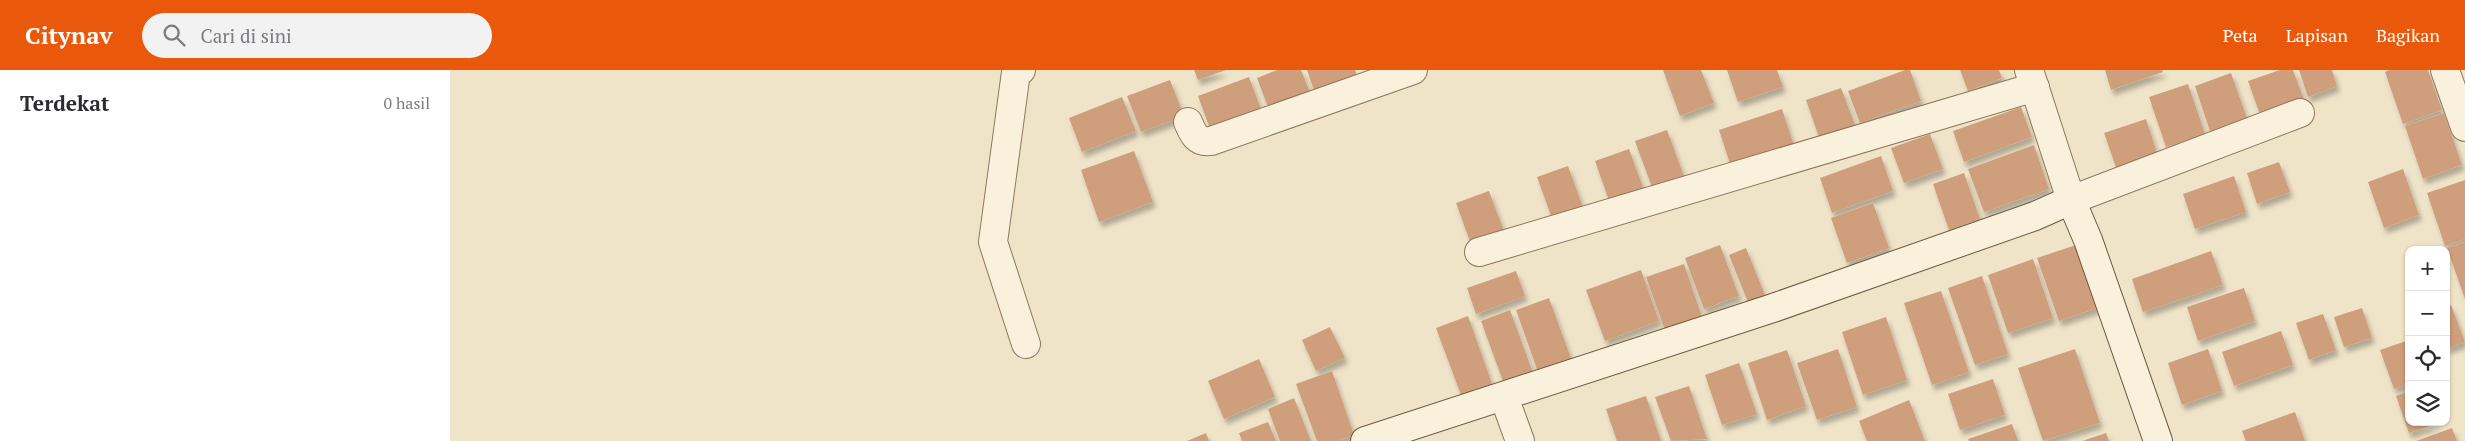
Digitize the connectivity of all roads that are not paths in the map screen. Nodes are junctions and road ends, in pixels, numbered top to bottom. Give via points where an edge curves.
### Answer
1 (1021, 70) edge
2 (1413, 70) edge
3 (2445, 70) edge
4 (2032, 79) edge
5 (2300, 112) dead end
6 (1188, 122) dead end
7 (2465, 127) edge
8 (2071, 200) junction
9 (1479, 252) dead end
10 (1026, 344) dead end
11 (1504, 397) junction
12 (1364, 441) edge
13 (1520, 441) edge
14 (2158, 441) edge

1 - 10 street via 1016,72 993,242
2 - 6 street via 1211,141 1197,139
3 - 7 street
4 - 8 street
4 - 9 street
5 - 8 street
8 - 11 street via 2035,216 1773,308
8 - 14 street
11 - 12 street
11 - 13 street

